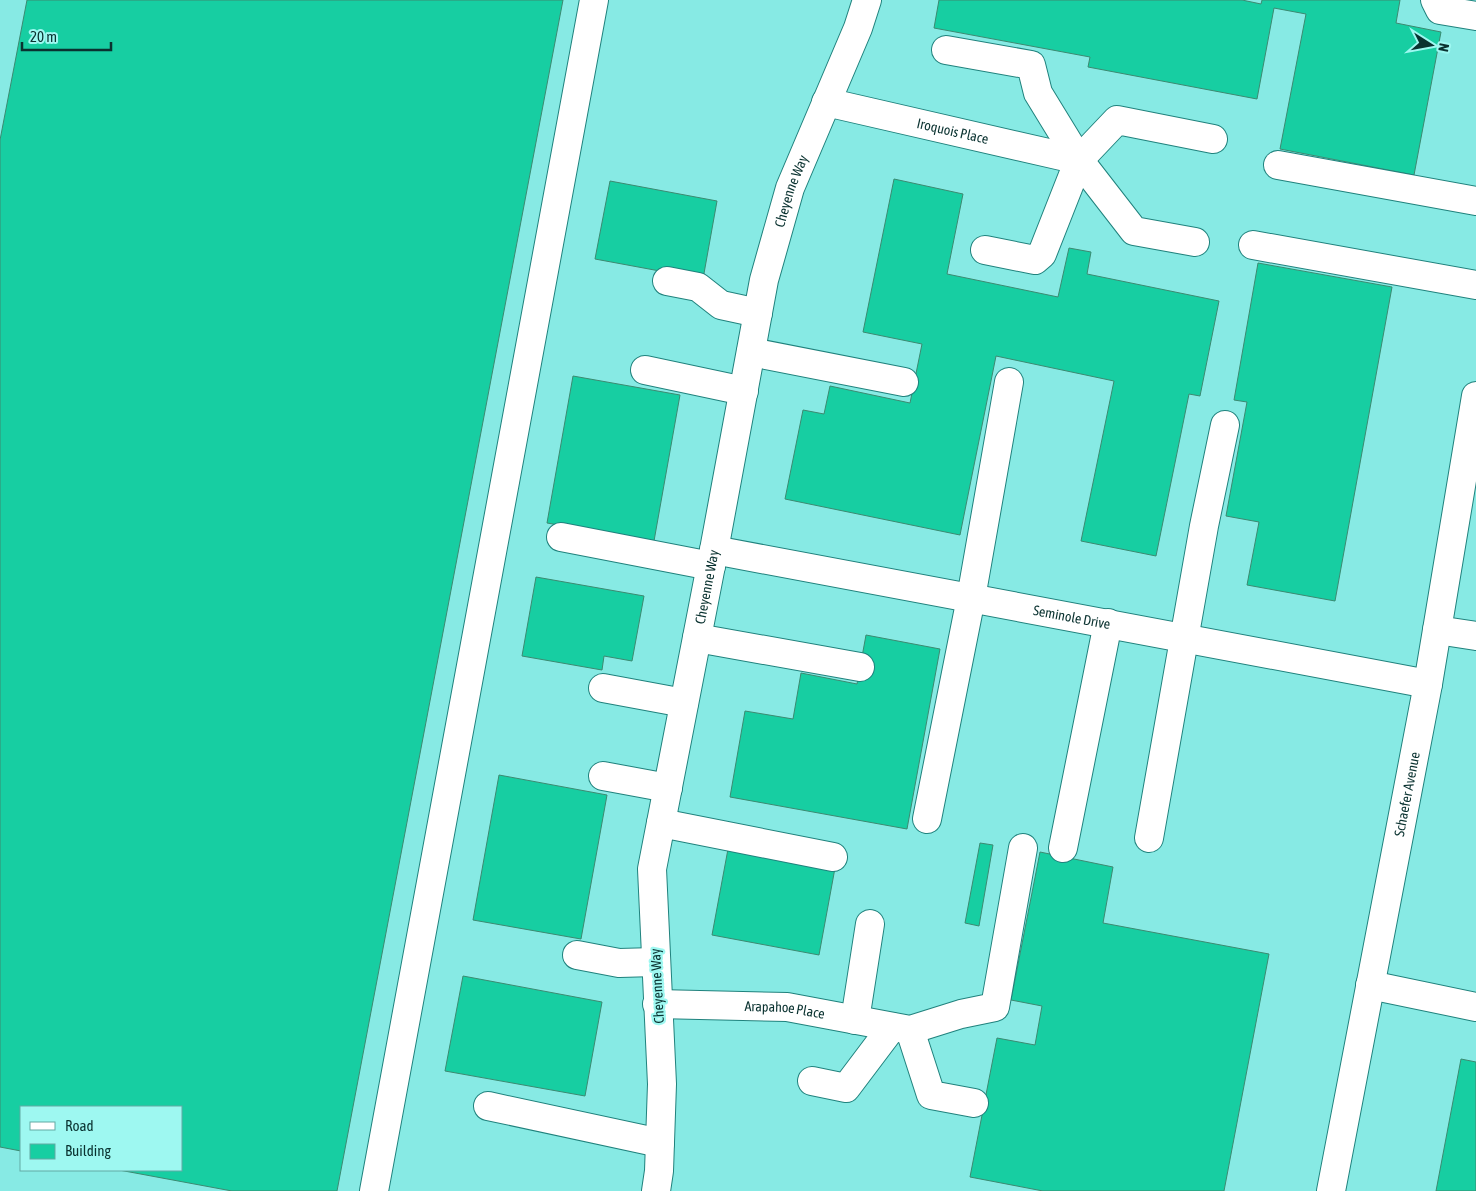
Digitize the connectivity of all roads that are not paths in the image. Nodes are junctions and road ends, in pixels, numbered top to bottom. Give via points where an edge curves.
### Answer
1 (594, 0) edge
2 (867, 0) edge
3 (1435, 0) edge
4 (1476, 16) edge
5 (946, 50) dead end
6 (826, 102) junction
7 (1213, 139) dead end
8 (1079, 160) junction
9 (1278, 164) dead end
10 (1476, 201) edge
11 (1195, 242) dead end
12 (1253, 245) dead end
13 (985, 250) dead end
14 (667, 281) dead end
15 (1476, 285) edge
16 (758, 312) junction
17 (751, 352) junction
18 (645, 370) dead end
19 (904, 382) dead end
20 (1009, 382) dead end
21 (744, 391) junction
22 (1476, 396) edge
23 (1225, 425) dead end
24 (562, 537) dead end
25 (713, 558) junction
26 (970, 598) junction
27 (1108, 624) junction
28 (1437, 630) junction
29 (1476, 636) edge
30 (697, 638) junction
31 (1185, 638) junction
32 (860, 667) dead end
33 (1428, 684) junction
34 (603, 688) dead end
35 (684, 702) junction
36 (603, 776) dead end
37 (668, 788) junction
38 (927, 819) dead end
39 (661, 823) junction
40 (1149, 838) dead end
41 (1023, 848) dead end
42 (1063, 848) dead end
43 (833, 857) dead end
44 (870, 924) dead end
45 (577, 955) dead end
46 (656, 962) junction
47 (1370, 985) junction
48 (657, 1004) junction
49 (1476, 1007) edge
50 (855, 1020) junction
51 (901, 1028) junction
52 (812, 1082) dead end
53 (974, 1102) dead end
54 (488, 1106) dead end
55 (660, 1143) junction
56 (374, 1191) edge
57 (656, 1191) edge
58 (1331, 1191) edge

1 - 56 street
2 - 6 street, Cheyenne Way
3 - 4 street via 1440,10
5 - 8 street via 1031,65 1038,93
6 - 8 street, Iroquois Place
6 - 16 street, Cheyenne Way via 790,188
7 - 8 street via 1117,120
8 - 11 street via 1134,231
8 - 13 street via 1042,254 1035,260
9 - 10 street
12 - 15 street
14 - 16 street via 698,287 721,305
16 - 17 street, Cheyenne Way
17 - 19 street
17 - 21 street, Cheyenne Way
18 - 21 street
20 - 26 street
21 - 25 street, Cheyenne Way
22 - 28 street, Schaefer Avenue
23 - 31 street
24 - 25 street, Seminole Drive
25 - 26 street, Seminole Drive
25 - 30 street, Cheyenne Way
26 - 27 street, Seminole Drive
26 - 38 street
27 - 31 street, Seminole Drive
27 - 42 street
28 - 29 street
28 - 33 street, Schaefer Avenue
30 - 32 street
30 - 35 street, Cheyenne Way
31 - 33 street, Seminole Drive
31 - 40 street
33 - 47 street, Schaefer Avenue
34 - 35 street
35 - 37 street, Cheyenne Way
36 - 37 street
37 - 39 street, Cheyenne Way
39 - 43 street
39 - 46 street, Cheyenne Way via 652,869
41 - 51 street via 995,1007
44 - 50 street
45 - 46 street via 619,963
46 - 48 street, Cheyenne Way
47 - 49 street
47 - 58 street, Schaefer Avenue
48 - 50 street, Arapahoe Place via 787,1007
48 - 55 street, Cheyenne Way via 662,1084
50 - 51 street, Arapahoe Place
51 - 52 street via 846,1088
51 - 53 street via 932,1095
54 - 55 street
55 - 57 street, Cheyenne Way

